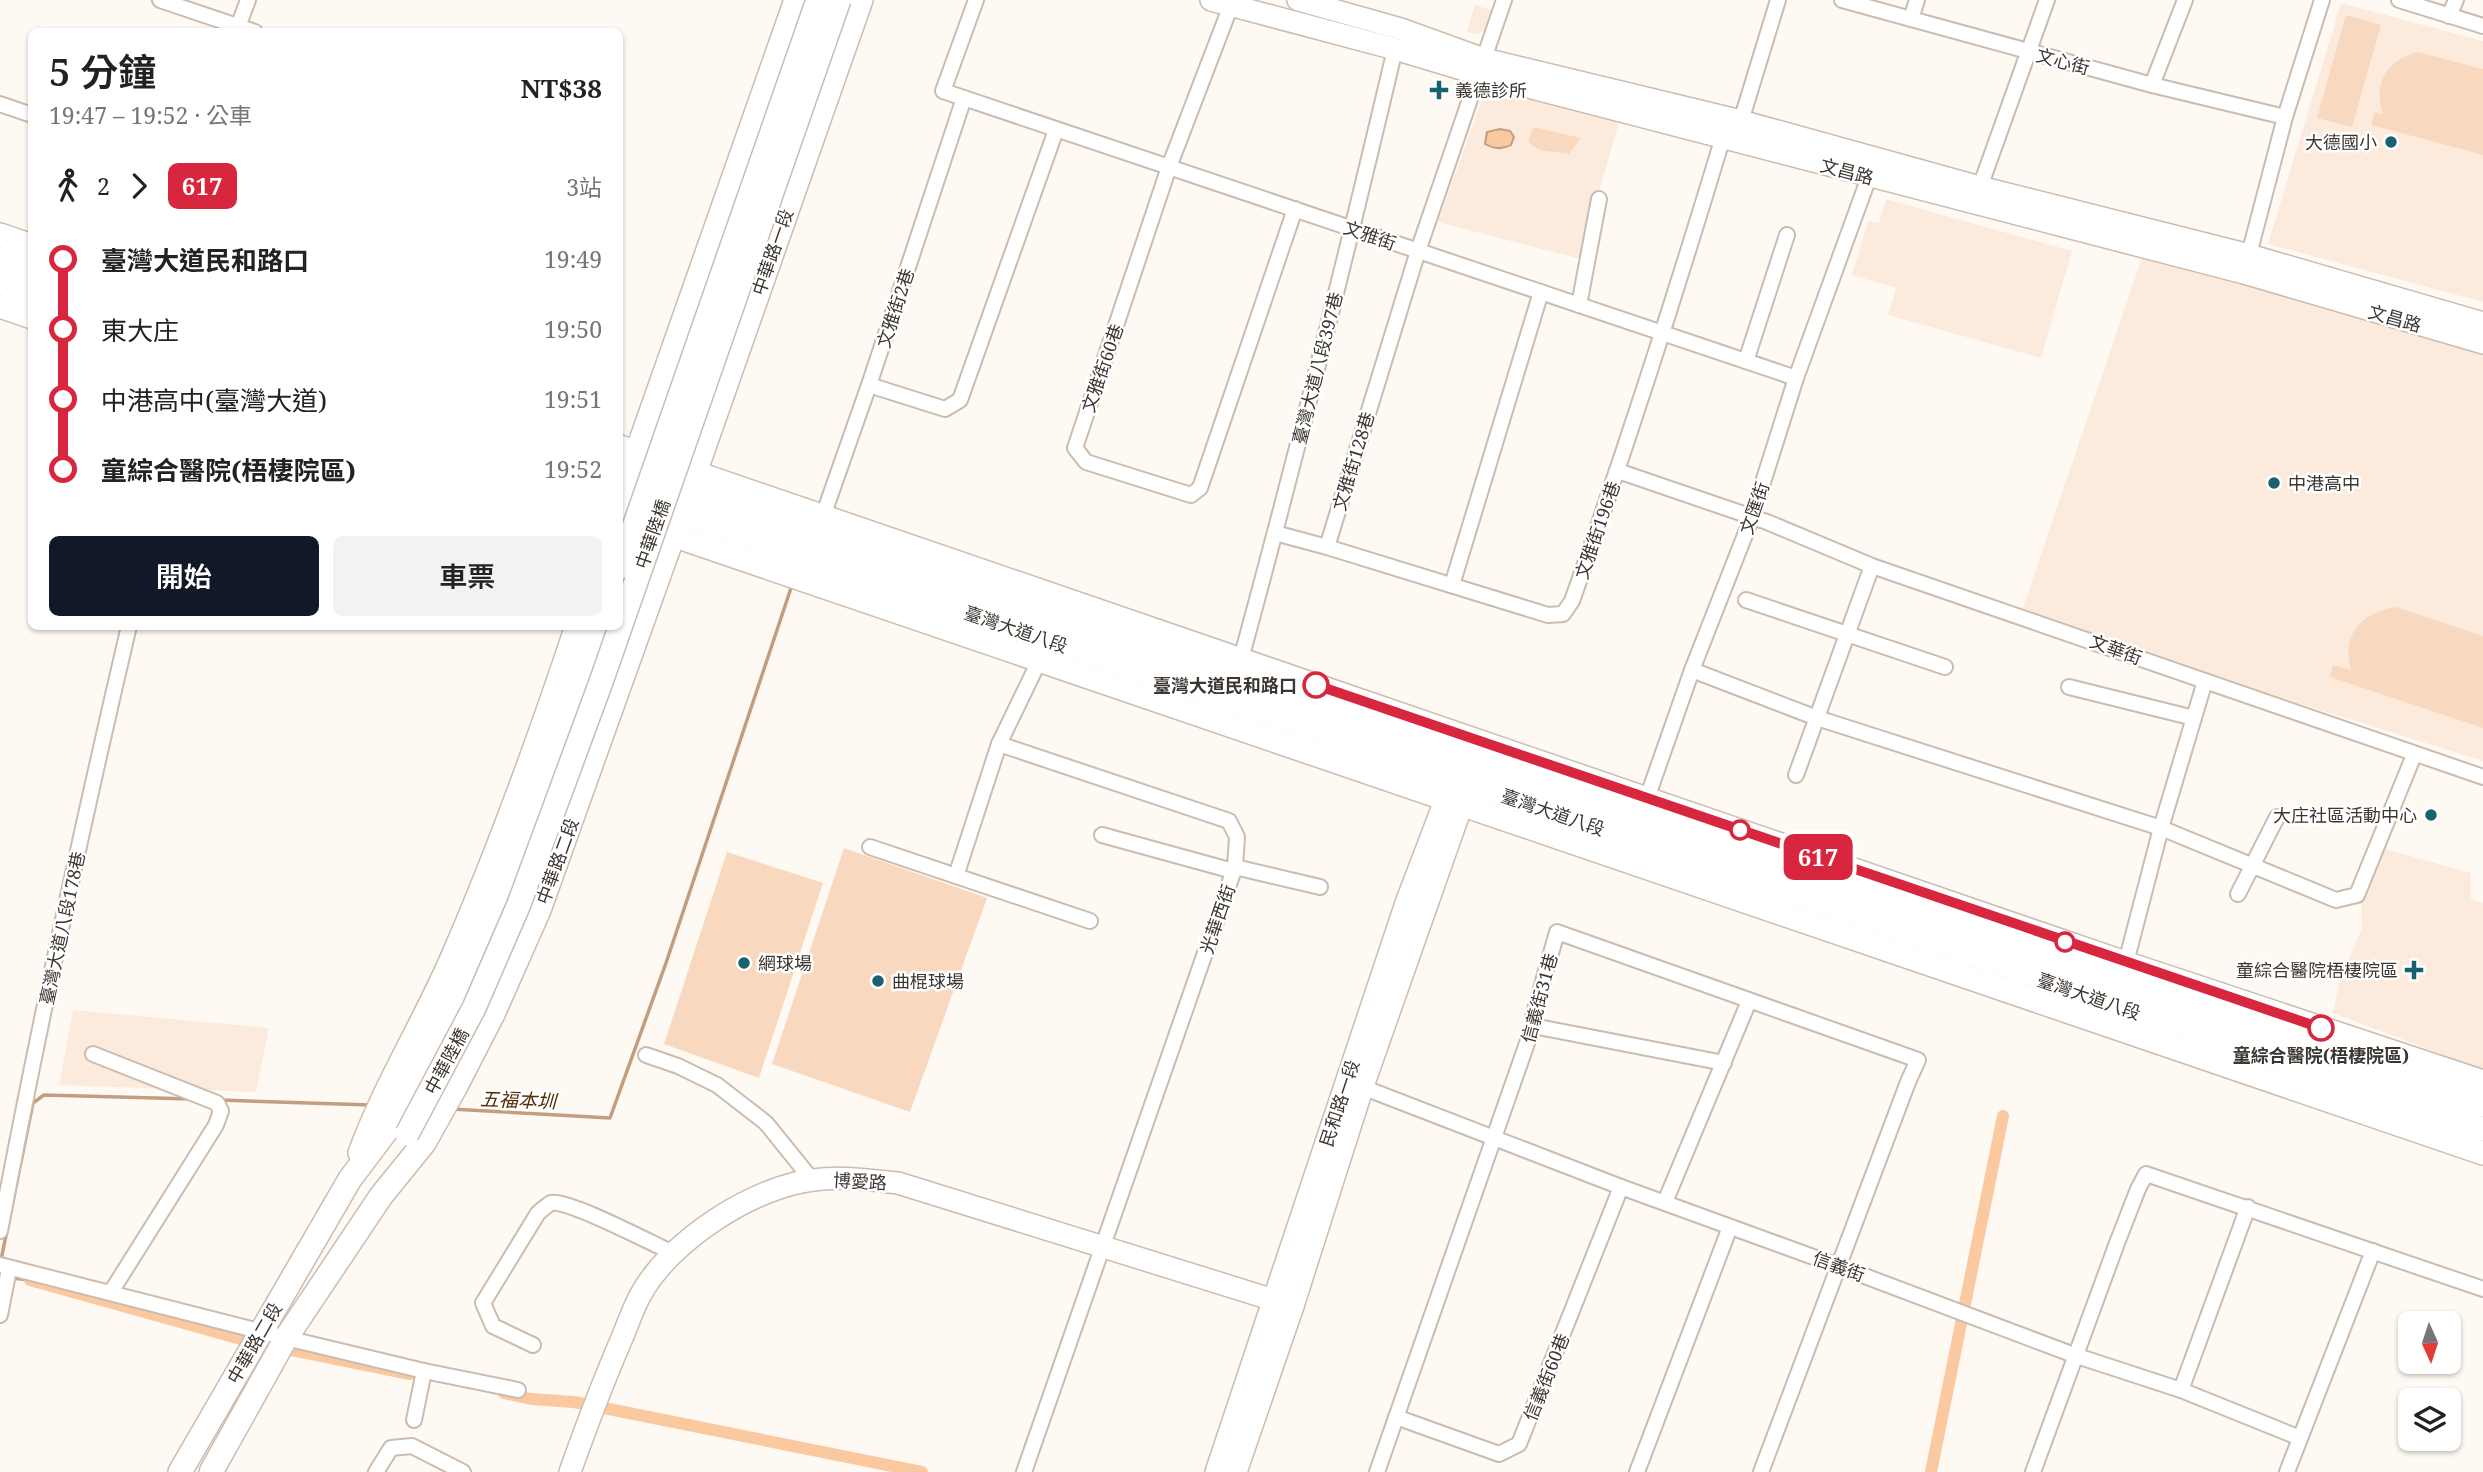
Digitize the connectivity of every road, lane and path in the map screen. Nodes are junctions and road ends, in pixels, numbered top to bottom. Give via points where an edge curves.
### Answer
1 (160, 0) edge
2 (248, 0) edge
3 (796, 0) edge
4 (818, 0) edge
5 (839, 0) edge
6 (861, 0) edge
7 (976, 0) edge
8 (1297, 0) edge
9 (1504, 0) edge
10 (1778, 0) edge
11 (1842, 0) edge
12 (1917, 0) edge
13 (2048, 0) edge
14 (2185, 0) edge
15 (2322, 0) edge
16 (2399, 0) edge
17 (2456, 0) edge
18 (1225, 2) edge
19 (2449, 16) junction
20 (1911, 19) junction
21 (2483, 26) edge
22 (234, 28) edge
23 (237, 28) edge
24 (1395, 49) junction
25 (2029, 52) junction
26 (1481, 66) junction
27 (2152, 85) junction
28 (964, 98) junction
29 (0, 104) edge
30 (28, 114) edge
31 (2285, 117) junction
32 (1741, 121) junction
33 (1056, 130) junction
34 (1723, 137) junction
35 (1861, 153) junction
36 (1169, 167) junction
37 (1869, 177) junction
38 (1980, 187) junction
39 (1599, 199) dead end
40 (1295, 209) junction
41 (1353, 229) junction
42 (0, 235) edge
43 (1787, 235) dead end
44 (28, 245) edge
45 (1418, 251) junction
46 (0, 259) edge
47 (2247, 264) junction
48 (28, 268) edge
49 (0, 282) edge
50 (28, 292) edge
51 (1541, 292) junction
52 (1579, 305) junction
53 (0, 306) edge
54 (28, 316) edge
55 (2483, 323) edge
56 (1663, 333) junction
57 (2483, 343) edge
58 (1746, 361) junction
59 (1796, 378) junction
60 (869, 385) junction
61 (1618, 471) junction
62 (623, 482) edge
63 (684, 504) junction
64 (823, 516) junction
65 (1752, 517) junction
66 (1275, 533) junction
67 (1327, 547) junction
68 (623, 558) edge
69 (1872, 566) junction
70 (1452, 586) junction
71 (1746, 600) dead end
72 (623, 617) edge
73 (1051, 629) junction
74 (129, 630) edge
75 (576, 630) edge
76 (598, 630) edge
77 (618, 630) edge
78 (1846, 635) junction
79 (1241, 659) junction
80 (1945, 667) dead end
81 (1692, 670) junction
82 (1216, 674) junction
83 (2205, 681) junction
84 (2069, 687) dead end
85 (1817, 718) junction
86 (2194, 718) junction
87 (999, 744) junction
88 (2414, 755) junction
89 (1465, 771) junction
90 (1796, 775) dead end
91 (2483, 777) edge
92 (2277, 817) dead end
93 (2161, 828) junction
94 (1636, 830) junction
95 (1102, 835) dead end
96 (870, 847) dead end
97 (2252, 866) junction
98 (1234, 869) junction
99 (956, 876) junction
100 (1320, 887) dead end
101 (2238, 894) dead end
102 (1090, 921) dead end
103 (2116, 994) junction
104 (1749, 1001) junction
105 (1533, 1026) junction
106 (93, 1054) dead end
107 (646, 1055) dead end
108 (1724, 1063) junction
109 (2483, 1082) edge
110 (1354, 1084) junction
111 (2483, 1105) edge
112 (2483, 1129) edge
113 (399, 1130) junction
114 (1495, 1138) junction
115 (2483, 1153) edge
116 (350, 1179) junction
117 (812, 1180) junction
118 (1621, 1187) junction
119 (381, 1196) junction
120 (1665, 1202) junction
121 (2248, 1207) junction
122 (1730, 1227) junction
123 (0, 1231) edge
124 (1104, 1246) junction
125 (2373, 1251) junction
126 (673, 1253) junction
127 (1838, 1266) junction
128 (5, 1267) edge
129 (2483, 1289) edge
130 (111, 1292) junction
131 (1284, 1304) junction
132 (0, 1315) edge
133 (261, 1331) junction
134 (286, 1338) junction
135 (533, 1345) dead end
136 (2074, 1355) junction
137 (424, 1371) junction
138 (518, 1390) dead end
139 (2181, 1390) junction
140 (1396, 1417) junction
141 (414, 1420) dead end
142 (2300, 1438) junction
143 (180, 1472) edge
144 (211, 1472) edge
145 (376, 1472) edge
146 (463, 1472) edge
147 (570, 1472) edge
148 (1024, 1472) edge
149 (1216, 1472) edge
150 (1236, 1472) edge
151 (1377, 1472) edge
152 (1637, 1472) edge
153 (1761, 1472) edge
154 (2032, 1472) edge
155 (2287, 1472) edge

1 - 22 street
2 - 23 street
3 - 62 main road
4 - 68 main road, 中華陸橋, bridge
5 - 72 main road, 中華陸橋, bridge
6 - 63 main road, 中華路一段
7 - 28 street, 文雅街 via 943,91
8 - 26 street, 文昌路 via 1401,29
9 - 26 street, 文雅街128巷
10 - 32 street
11 - 20 street, 文心街
12 - 20 street
13 - 25 street
14 - 27 street
15 - 31 street
16 - 19 street
17 - 19 street
18 - 24 street, 文昌路
18 - 36 street
19 - 21 street
20 - 25 street, 文心街
24 - 26 street, 文昌路
24 - 41 street, 臺灣大道八段397巷
25 - 27 street, 文心街
25 - 38 street
26 - 32 street, 文昌路
26 - 34 street, 文昌路
26 - 45 street, 文雅街128巷
27 - 31 street, 文心街
28 - 33 street, 文雅街
28 - 60 street, 文雅街2巷
29 - 30 street
31 - 47 street
32 - 34 street
32 - 35 street, 文昌路
33 - 36 street, 文雅街
33 - 60 street via 960,400 945,409
34 - 37 street, 文昌路
34 - 56 street, 文雅街196巷
35 - 37 street
35 - 38 street, 文昌路
36 - 40 street, 文雅街
36 - 40 street, 文雅街60巷 via 1075,448 1086,462 1191,495 1200,488
37 - 47 street, 文昌路
37 - 59 street, 文匯街
38 - 47 street, 文昌路
39 - 52 street
40 - 41 street, 文雅街
41 - 45 street, 文雅街
41 - 66 street, 臺灣大道八段397巷
42 - 44 main road
43 - 58 street
45 - 51 street, 文雅街
45 - 67 street, 文雅街128巷
46 - 48 main road
47 - 55 street, 文昌路
47 - 57 street, 文昌路
49 - 50 main road
51 - 52 street, 文雅街
51 - 70 street
52 - 56 street, 文雅街
53 - 54 main road
56 - 58 street, 文雅街
56 - 61 street, 文雅街196巷
58 - 59 street, 文雅街
59 - 65 street, 文匯街
60 - 64 street, 文雅街2巷
61 - 65 street, 文華街
61 - 70 street, 文雅街196巷 via 1572,601 1563,614 1548,615
62 - 63 main road, 臺灣大道八段
62 - 63 main road, 臺灣大道八段
63 - 64 main road, 臺灣大道八段
63 - 73 main road, 臺灣大道八段
63 - 73 main road, 臺灣大道八段
63 - 119 main road, 中華路二段 via 543,898 510,976 424,1143
64 - 73 main road, 臺灣大道八段
65 - 69 street, 文華街
65 - 81 street, 文匯街
66 - 67 street
66 - 79 street, 臺灣大道八段397巷
67 - 70 street
69 - 78 street
69 - 83 street, 文華街
71 - 78 street
73 - 79 main road, 臺灣大道八段
73 - 82 main road, 臺灣大道八段
73 - 87 street
73 - 89 main road, 臺灣大道八段
74 - 123 street, 臺灣大道八段178巷 via 27,1088
75 - 116 main road, 中華路二段 via 481,890 435,995 373,1117
76 - 113 main road, 中華陸橋 via 500,897
77 - 113 main road, 中華陸橋, bridge via 519,904 474,1008
78 - 80 street
78 - 85 street
79 - 82 street
79 - 89 main road, 臺灣大道八段
81 - 85 street
81 - 94 street, 文匯街
82 - 89 main road, 臺灣大道八段
83 - 86 street
83 - 88 street, 文華街
84 - 86 street
85 - 90 street
85 - 93 street
86 - 93 street
87 - 98 street, 光華西街 via 1229,821 1237,837
87 - 99 street
88 - 91 street, 文華街
88 - 97 street via 2357,895 2336,900
89 - 94 main road, 臺灣大道八段
89 - 94 main road, 臺灣大道八段
89 - 110 street, 民和路一段 via 1406,903
92 - 97 street
93 - 97 street
93 - 103 street
94 - 103 main road, 臺灣大道八段
94 - 103 main road, 臺灣大道八段
95 - 98 street
96 - 99 street
97 - 101 street
98 - 100 street
98 - 124 street, 光華西街
99 - 102 street
103 - 109 main road, 臺灣大道八段
103 - 111 main road, 臺灣大道八段
103 - 112 main road, 臺灣大道八段
103 - 115 main road, 臺灣大道八段
104 - 105 street, 信義街31巷 via 1557,932
104 - 108 street
104 - 127 street via 1918,1060
105 - 108 street
105 - 114 street, 信義街31巷
106 - 130 street via 217,1103 221,1111
107 - 117 street via 717,1085 766,1123
108 - 120 street
110 - 114 street, 信義街
110 - 131 street, 民和路一段
113 - 116 main road, 中華路二段
113 - 119 main road, 中華路二段
114 - 118 street, 信義街
114 - 140 street, 信義街31巷
116 - 133 main road, 中華路二段
117 - 124 street, 博愛路 via 898,1183
117 - 126 street, 博愛路 via 758,1195 713,1221
118 - 120 street, 信義街
118 - 140 street, 信義街60巷 via 1520,1444 1499,1454
119 - 134 main road, 中華路二段
120 - 122 street, 信義街
121 - 125 street
121 - 136 street via 2146,1174
121 - 139 street
122 - 127 street, 信義街
122 - 152 street
124 - 131 street, 博愛路
124 - 148 street, 光華西街
125 - 129 street
125 - 142 street
126 - 135 street via 580,1210 549,1203 538,1213 483,1303 493,1326
126 - 147 street, 博愛路 via 641,1293
127 - 136 street, 信義街
127 - 153 street
128 - 130 street
128 - 132 street
130 - 133 street
131 - 149 street, 民和路一段
131 - 150 street, 民和路一段
133 - 134 street
133 - 143 main road, 中華路二段
134 - 137 street
134 - 144 main road, 中華路二段
136 - 139 street, 信義街
136 - 154 street
137 - 138 street
137 - 141 street
139 - 142 street, 信義街
140 - 151 street, 信義街31巷
142 - 155 street
145 - 146 street via 391,1448 412,1446

